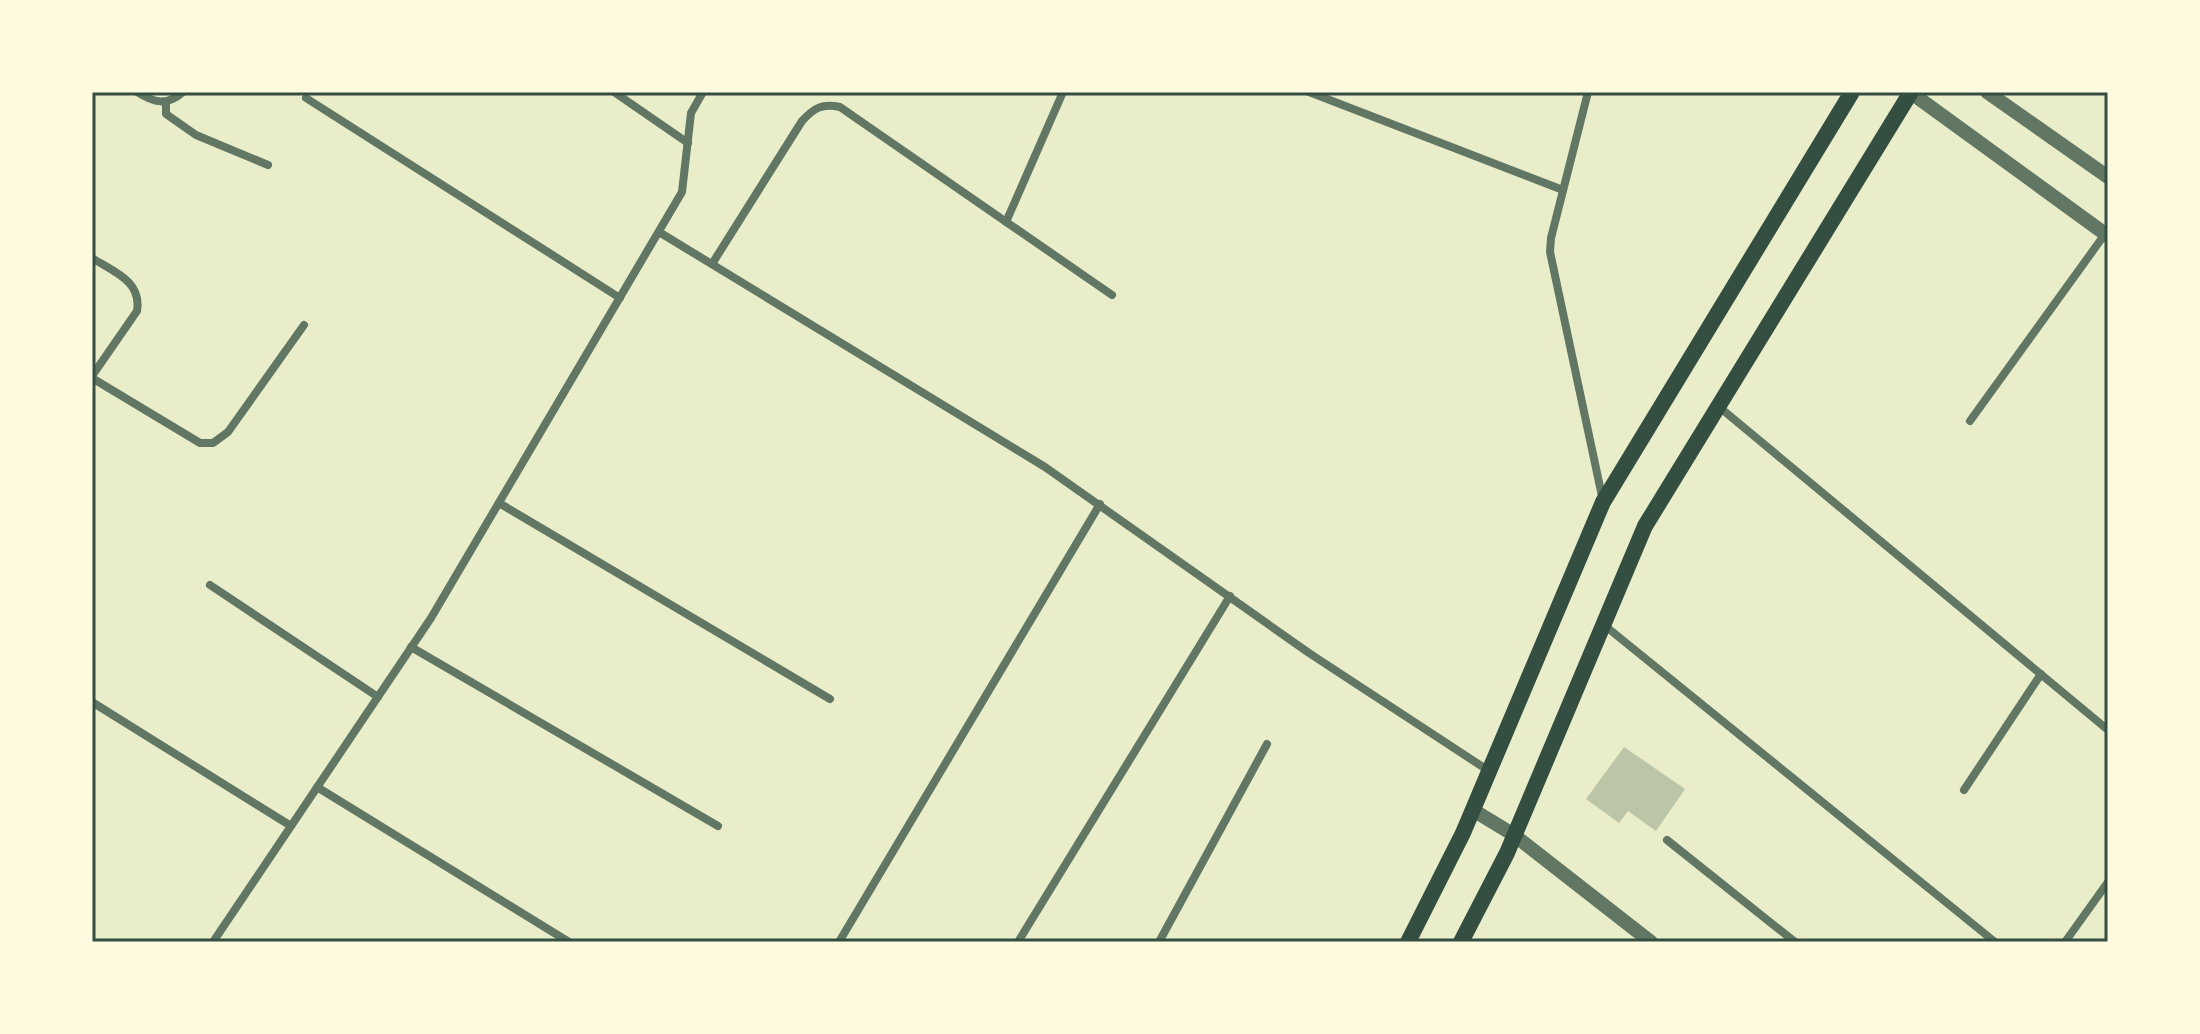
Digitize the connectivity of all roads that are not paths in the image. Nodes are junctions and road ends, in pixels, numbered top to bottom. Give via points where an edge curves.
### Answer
1 (137, 92) edge
2 (183, 92) edge
3 (614, 92) edge
4 (703, 92) edge
5 (1063, 92) edge
6 (1309, 92) edge
7 (1588, 92) edge
8 (1852, 92) edge
9 (1911, 92) edge
10 (1987, 92) edge
11 (306, 98) dead end
12 (166, 102) junction
13 (688, 143) junction
14 (268, 165) dead end
15 (2108, 177) edge
16 (1563, 190) junction
17 (1006, 222) junction
18 (659, 232) junction
19 (2107, 235) edge
20 (92, 258) edge
21 (712, 264) junction
22 (1112, 295) dead end
23 (620, 298) junction
24 (304, 325) dead end
25 (92, 377) edge
26 (1718, 406) junction
27 (1970, 421) dead end
28 (1603, 502) junction
29 (499, 503) junction
30 (1100, 504) junction
31 (210, 585) dead end
32 (1230, 596) junction
33 (1603, 625) junction
34 (411, 647) junction
35 (2041, 674) junction
36 (378, 697) junction
37 (830, 699) dead end
38 (92, 702) edge
39 (2108, 730) edge
40 (1267, 744) dead end
41 (1489, 771) junction
42 (317, 787) junction
43 (1964, 790) dead end
44 (1473, 810) junction
45 (291, 826) junction
46 (718, 826) dead end
47 (1514, 835) junction
48 (1667, 840) dead end
49 (2108, 882) edge
50 (213, 942) edge
51 (569, 942) edge
52 (839, 942) edge
53 (1018, 942) edge
54 (1159, 942) edge
55 (1408, 942) edge
56 (1461, 942) edge
57 (1651, 942) edge
58 (1795, 942) edge
59 (1995, 942) edge
60 (2065, 942) edge

1 - 12 street via 152,102
2 - 12 street
3 - 13 street
4 - 13 street via 691,113
5 - 17 street
6 - 16 street
7 - 16 street
8 - 28 main road
9 - 19 street
9 - 26 main road
10 - 15 street
11 - 23 street
12 - 14 street via 166,114 196,135
13 - 18 street via 682,192
16 - 28 street via 1551,238 1552,266
17 - 21 street via 840,107 826,104 802,121
17 - 22 street
18 - 21 street
18 - 23 street
19 - 27 street
20 - 25 street via 135,287 139,299 137,311
21 - 30 street
23 - 29 street
24 - 25 street via 228,432 213,443 200,443
26 - 33 main road via 1645,526
26 - 35 street
28 - 41 main road
29 - 34 street
29 - 37 street
30 - 32 street
30 - 52 street
31 - 36 street
32 - 41 street
32 - 53 street
33 - 47 main road
33 - 59 street
34 - 36 street
34 - 46 street
35 - 39 street
35 - 43 street
36 - 42 street
38 - 45 street
40 - 54 street
41 - 44 main road
42 - 45 street
42 - 51 street
44 - 47 street
44 - 55 main road
45 - 50 street
47 - 56 main road
47 - 57 street
48 - 58 street
49 - 60 street

